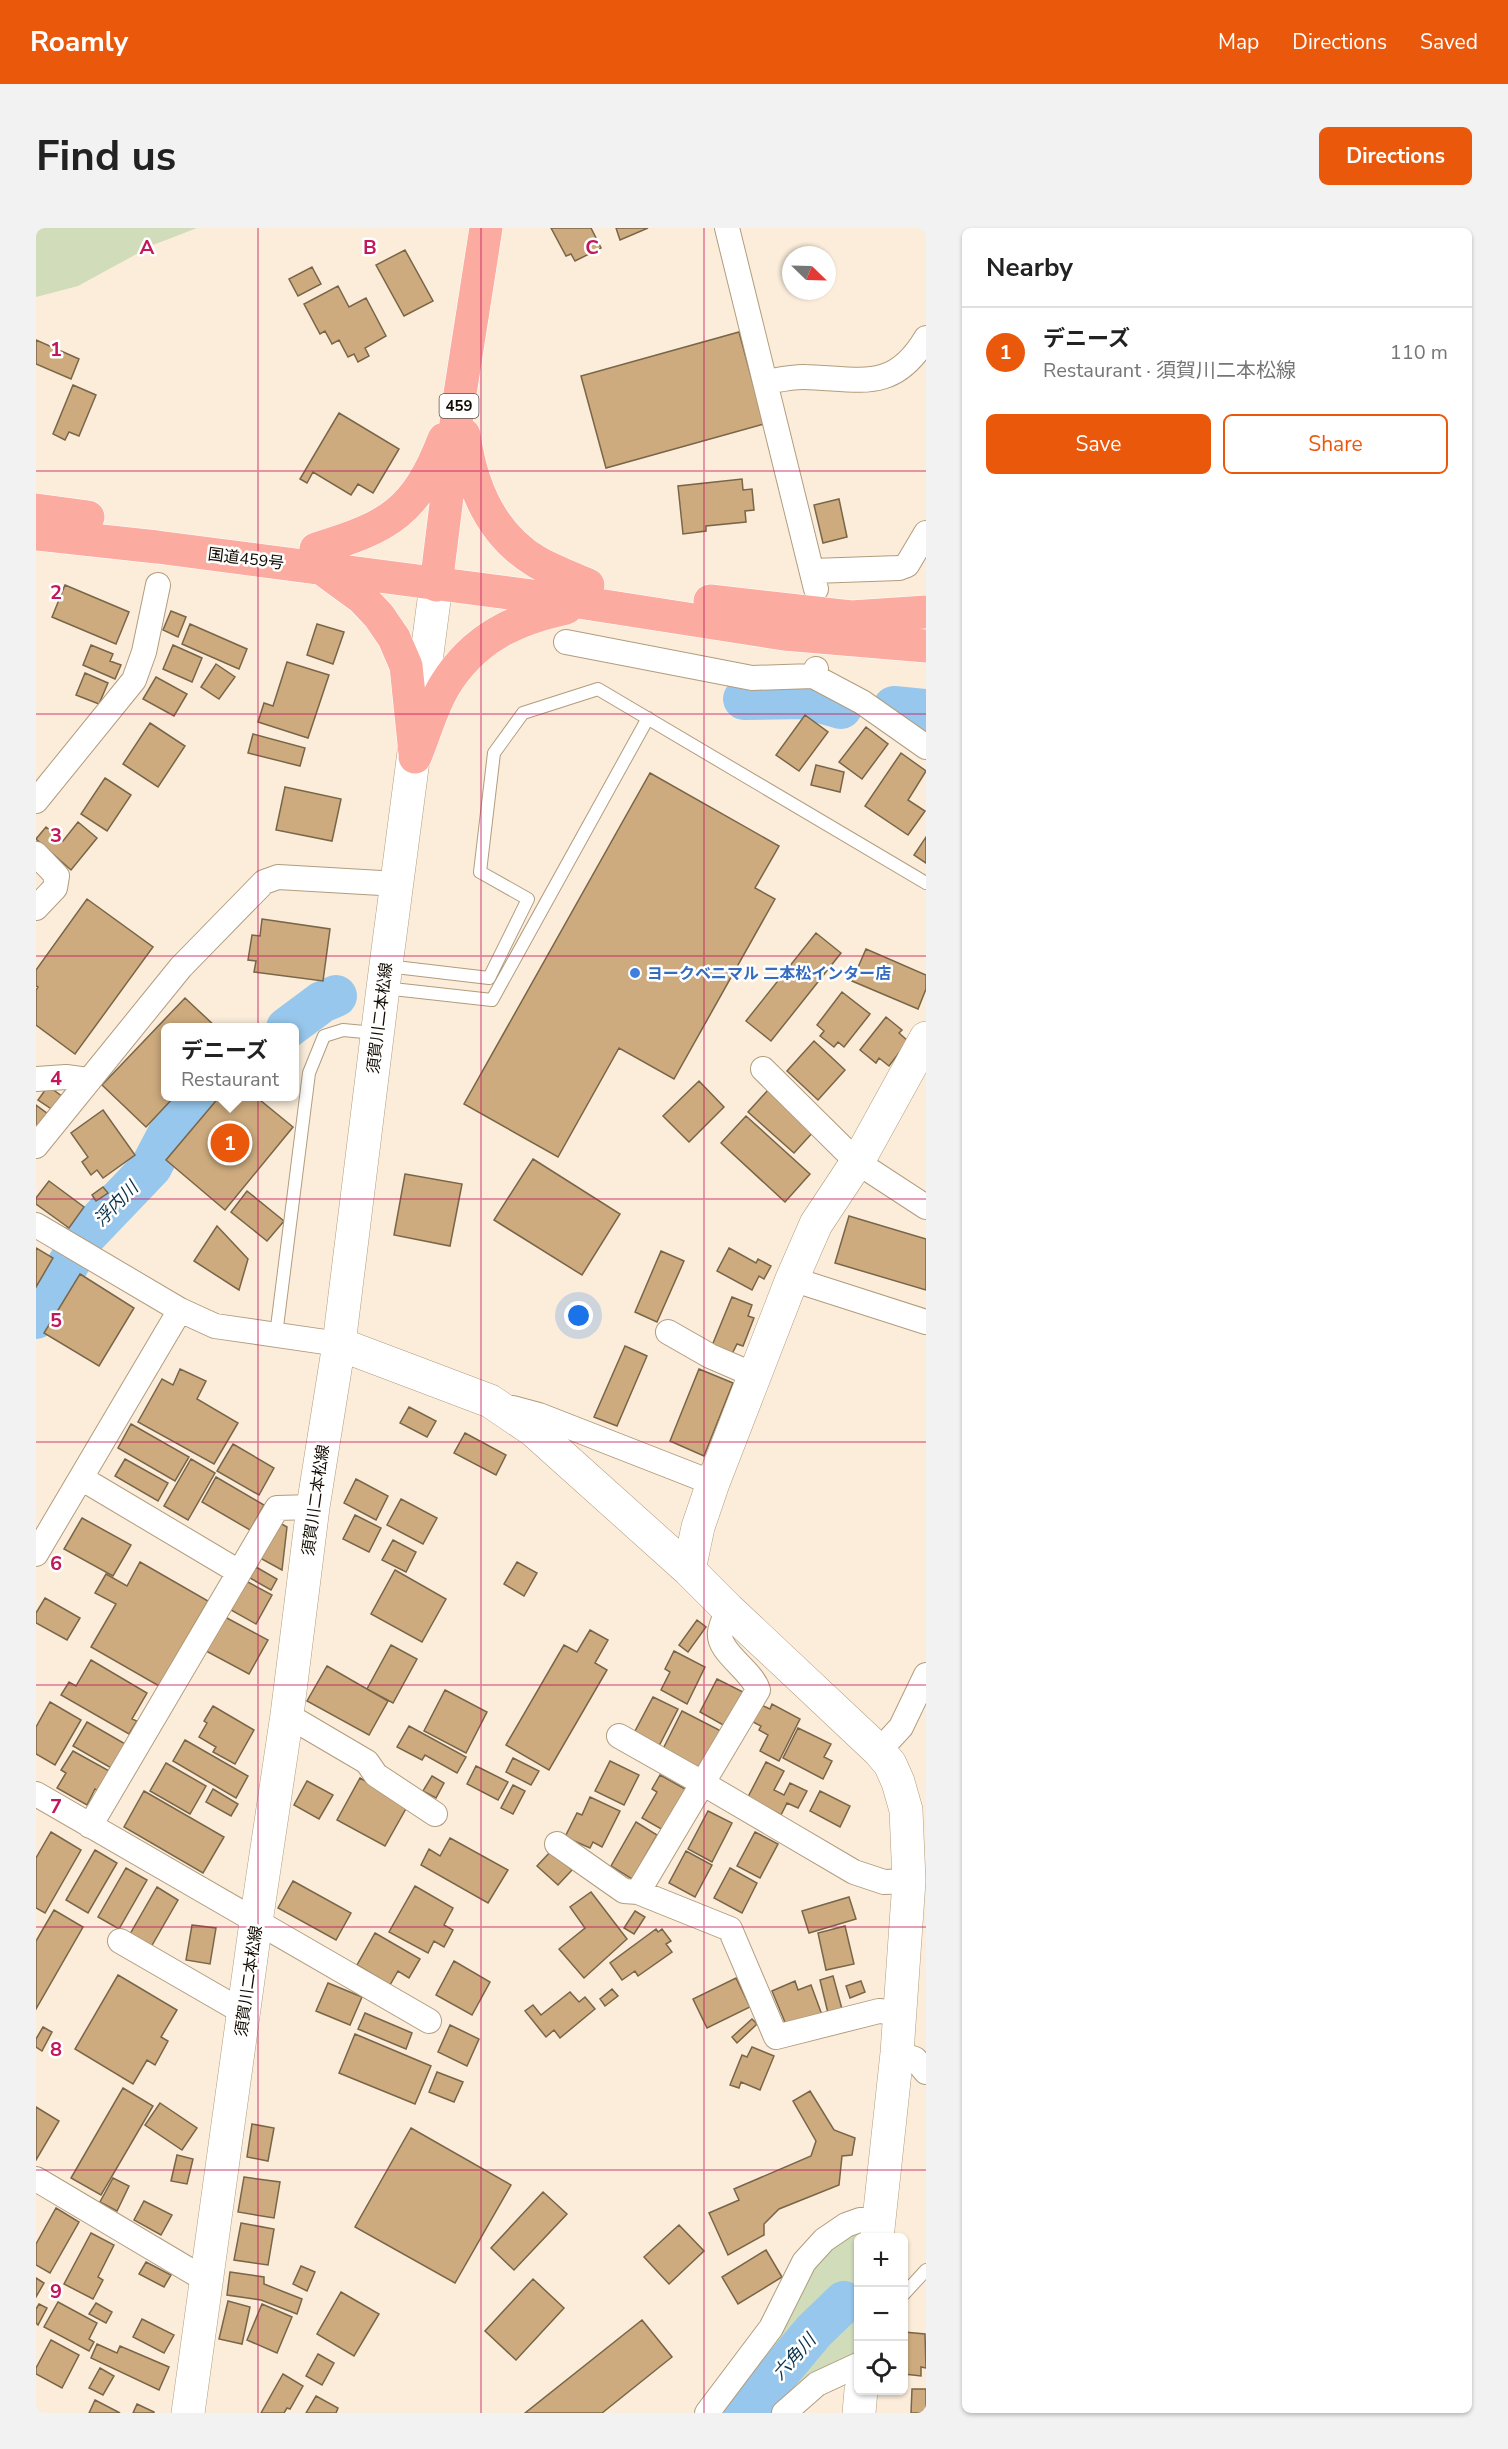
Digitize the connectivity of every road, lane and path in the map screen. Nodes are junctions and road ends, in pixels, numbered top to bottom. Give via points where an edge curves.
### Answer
1 (486, 228) edge
2 (727, 228) edge
3 (926, 338) edge
4 (766, 382) junction
5 (459, 400) junction
6 (36, 510) edge
7 (926, 533) edge
8 (36, 534) edge
9 (319, 559) junction
10 (437, 576) junction
11 (158, 585) dead end
12 (586, 594) junction
13 (926, 612) edge
14 (566, 642) dead end
15 (926, 646) edge
16 (648, 718) junction
17 (926, 747) edge
18 (415, 757) junction
19 (36, 801) edge
20 (36, 854) edge
21 (926, 883) edge
22 (398, 884) junction
23 (36, 908) edge
24 (384, 977) junction
25 (377, 1034) junction
26 (926, 1038) edge
27 (763, 1069) dead end
28 (36, 1079) edge
29 (88, 1080) junction
30 (36, 1146) edge
31 (857, 1162) junction
32 (926, 1207) edge
33 (36, 1225) edge
34 (792, 1279) junction
35 (180, 1311) junction
36 (926, 1322) edge
37 (668, 1332) dead end
38 (276, 1335) junction
39 (339, 1344) junction
40 (754, 1375) junction
41 (490, 1401) junction
42 (81, 1478) junction
43 (713, 1483) junction
44 (313, 1507) junction
45 (36, 1554) edge
46 (689, 1570) junction
47 (239, 1572) junction
48 (728, 1610) junction
49 (926, 1675) edge
50 (287, 1715) junction
51 (619, 1736) dead end
52 (879, 1751) junction
53 (704, 1784) junction
54 (36, 1794) edge
55 (435, 1814) dead end
56 (90, 1826) junction
57 (557, 1844) dead end
58 (909, 1881) junction
59 (638, 1892) junction
60 (256, 1922) junction
61 (916, 1927) edge
62 (120, 1941) dead end
63 (243, 2012) junction
64 (899, 2013) junction
65 (429, 2021) dead end
66 (897, 2053) junction
67 (926, 2072) edge
68 (36, 2179) edge
69 (877, 2229) edge
70 (926, 2270) edge
71 (206, 2280) junction
72 (908, 2289) edge
73 (854, 2367) edge
74 (861, 2395) edge
75 (188, 2413) edge
76 (707, 2413) edge
77 (783, 2413) edge
78 (859, 2413) edge

1 - 5 highway, 459
2 - 4 street
3 - 4 street via 900,370 873,381 800,377
4 - 7 street via 815,580 907,565
5 - 9 highway via 433,467 411,502
5 - 10 highway, 459
5 - 12 highway via 468,462 486,510 517,547
6 - 9 highway, 国道459号
8 - 9 highway, 国道459号
9 - 10 highway, 国道459号
9 - 18 highway via 362,598 394,638 406,666
10 - 12 highway, 国道459号
10 - 18 main road, 須賀川二本松線
11 - 19 street via 134,680
12 - 13 highway via 851,617
12 - 15 highway via 784,634
12 - 18 highway via 508,625 485,640 459,665 445,686
14 - 17 street via 752,678 814,672
16 - 21 lane
16 - 24 lane via 492,1000
16 - 24 lane via 598,689 523,713 494,753 480,872 528,899 489,978
18 - 22 main road, 須賀川二本松線
20 - 23 street via 57,876 55,888
22 - 24 main road, 須賀川二本松線
22 - 29 street via 278,877 264,882 181,968
24 - 25 main road, 須賀川二本松線
25 - 38 lane via 343,1030 324,1036 309,1073
25 - 39 main road, 須賀川二本松線
26 - 31 main road
27 - 31 street
28 - 29 street
29 - 30 street
31 - 32 street
31 - 34 main road via 816,1224
33 - 35 street
34 - 36 street
34 - 40 main road
35 - 38 street via 215,1326
35 - 42 street
37 - 40 street
38 - 39 street
39 - 41 main road
39 - 44 main road, 須賀川二本松線
40 - 43 main road
41 - 43 street via 539,1415
41 - 46 main road via 533,1430
42 - 45 street
42 - 47 street
43 - 46 main road
44 - 47 street via 277,1508
44 - 50 main road, 須賀川二本松線
46 - 48 main road
47 - 56 street
48 - 52 main road
48 - 53 street via 720,1634 722,1645 755,1680 758,1690
49 - 52 street via 901,1727
50 - 55 street via 367,1762 376,1775
50 - 60 main road, 須賀川二本松線
51 - 53 street
52 - 58 main road via 890,1764 906,1810
53 - 58 street via 854,1872 884,1882
53 - 59 street
54 - 56 street
56 - 60 street
57 - 59 street via 624,1891
58 - 61 main road
59 - 64 street via 730,1929 776,2037 879,2011
60 - 63 main road, 須賀川二本松線
60 - 65 street
61 - 64 main road
62 - 63 street
63 - 71 main road, 須賀川二本松線
64 - 66 main road
66 - 67 street via 915,2059
66 - 69 main road
68 - 71 street
69 - 76 street via 860,2220 824,2240 804,2262 771,2328
70 - 72 lane
71 - 75 main road, 須賀川二本松線
73 - 77 street via 816,2384
74 - 78 main road

